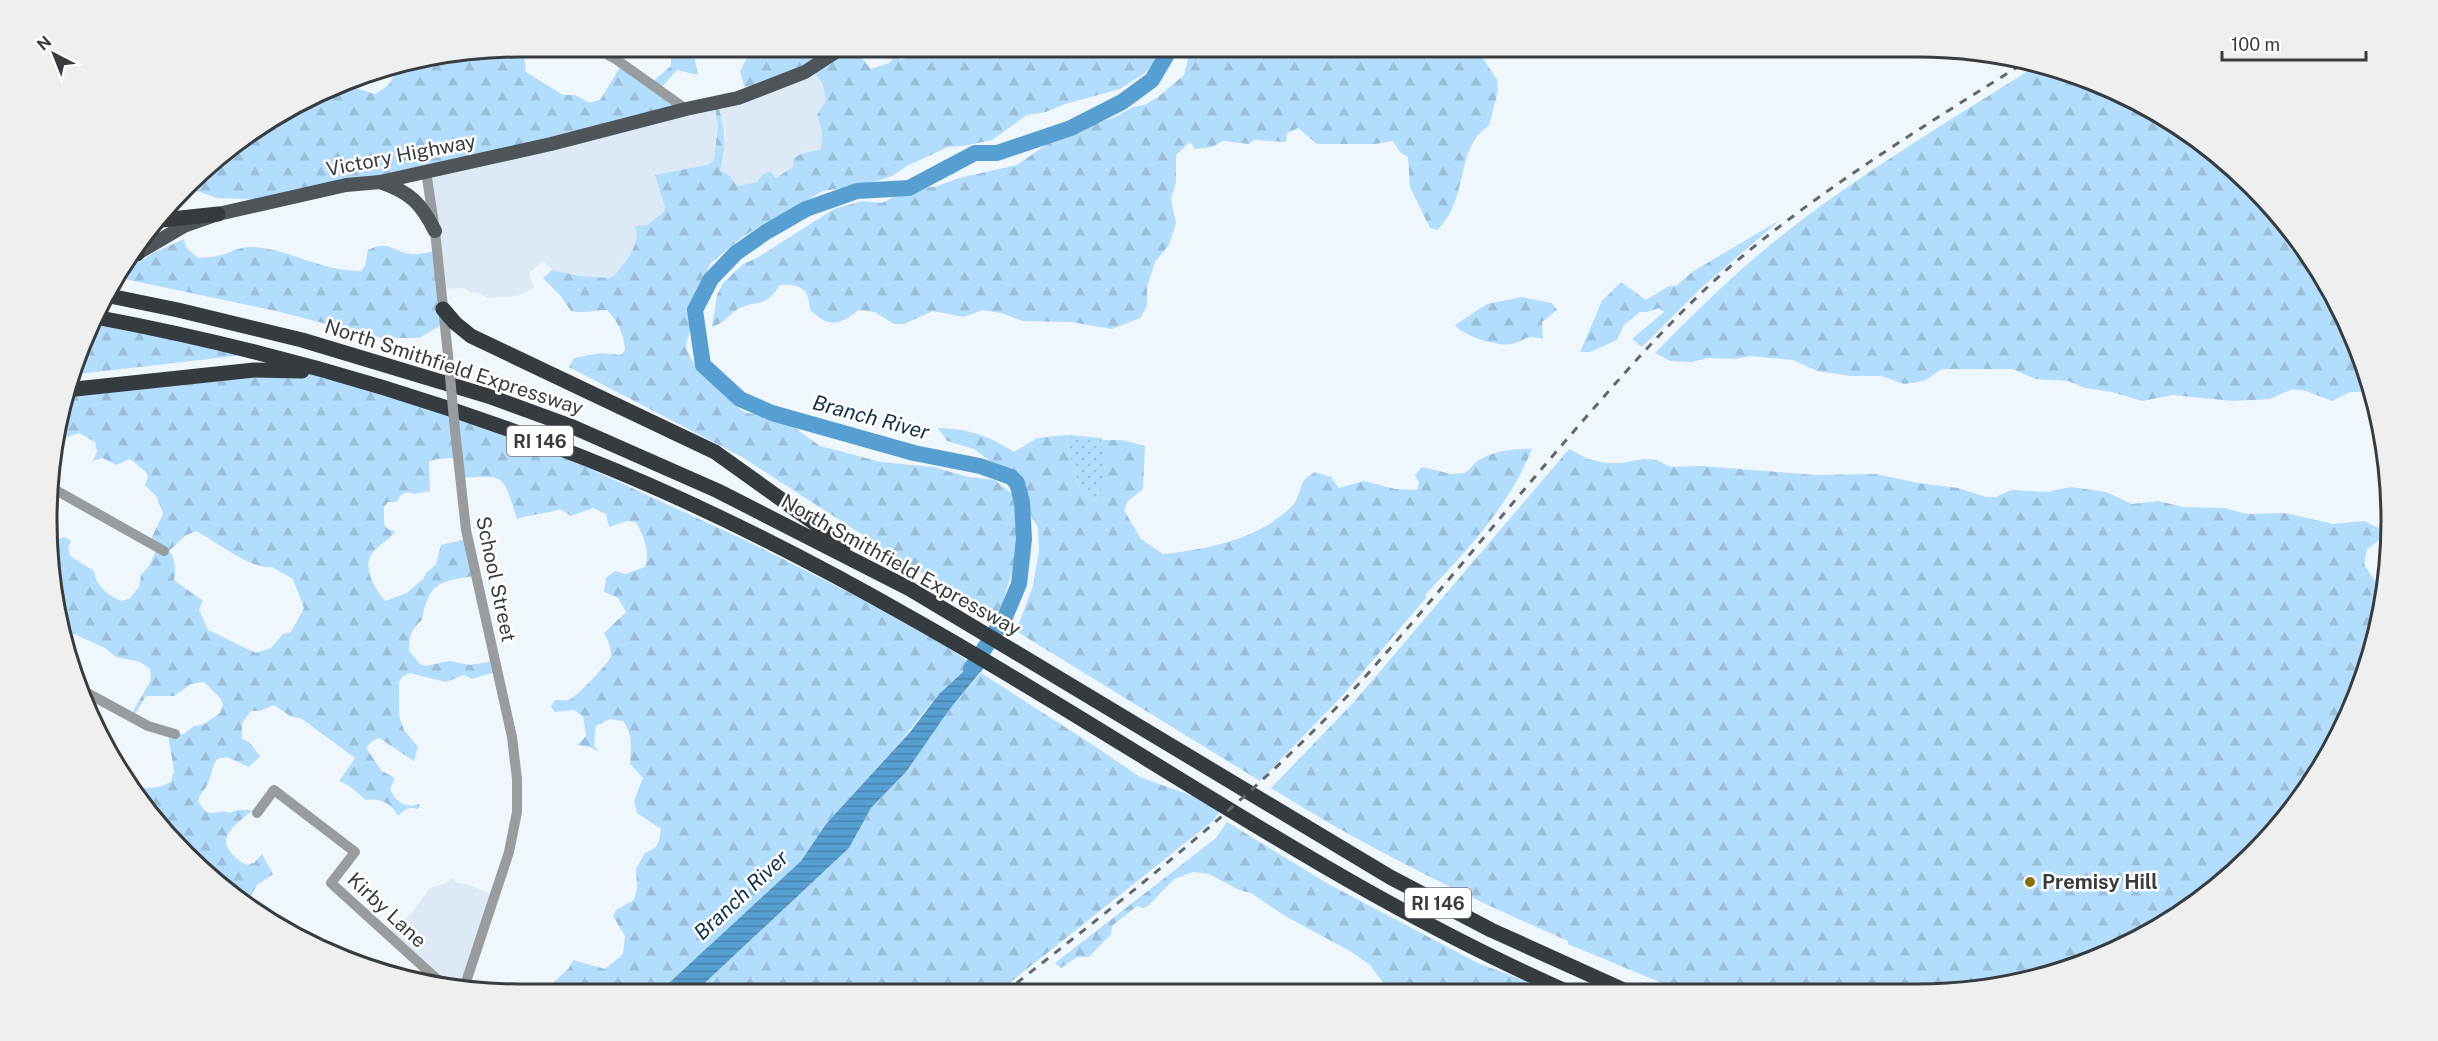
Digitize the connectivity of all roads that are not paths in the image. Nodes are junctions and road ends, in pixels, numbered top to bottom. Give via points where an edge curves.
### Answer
1 (612, 57) edge
2 (828, 57) edge
3 (686, 109) junction
4 (426, 171) junction
5 (380, 182) junction
6 (218, 214) junction
7 (168, 219) edge
8 (435, 231) junction
9 (146, 248) edge
10 (114, 298) edge
11 (443, 309) junction
12 (103, 319) edge
13 (362, 381) junction
14 (77, 389) edge
15 (58, 491) edge
16 (164, 551) dead end
17 (864, 564) junction
18 (91, 695) edge
19 (175, 734) dead end
20 (257, 813) dead end
21 (433, 975) edge
22 (466, 981) edge
23 (1551, 984) edge
24 (1611, 984) edge

1 - 3 street
2 - 3 main road, Victory Highway via 777,85
3 - 4 main road, Victory Highway
4 - 5 main road, Victory Highway
4 - 8 street, School Street
5 - 6 main road, Victory Highway via 346,185
5 - 8 main road via 409,195 422,207
6 - 7 highway
6 - 9 main road, Victory Highway via 184,226
8 - 11 street, School Street
10 - 17 highway, North Smithfield Expressway / RI 146 via 302,340 498,400 573,427 718,491
11 - 17 highway via 471,336 715,452 824,530
11 - 22 street, School Street, bridge via 466,530 512,737 517,779 518,813 509,852
12 - 13 highway, North Smithfield Expressway / RI 146 via 224,344
13 - 14 highway via 311,372 254,370
13 - 23 highway, North Smithfield Expressway / RI 146 via 533,438 652,487 788,551 1002,670 1319,864 1446,933
15 - 16 street
17 - 24 highway, North Smithfield Expressway / RI 146 via 1390,877 1491,930
18 - 19 street via 148,726
20 - 21 street, Kirby Lane via 274,790 355,852 331,883

